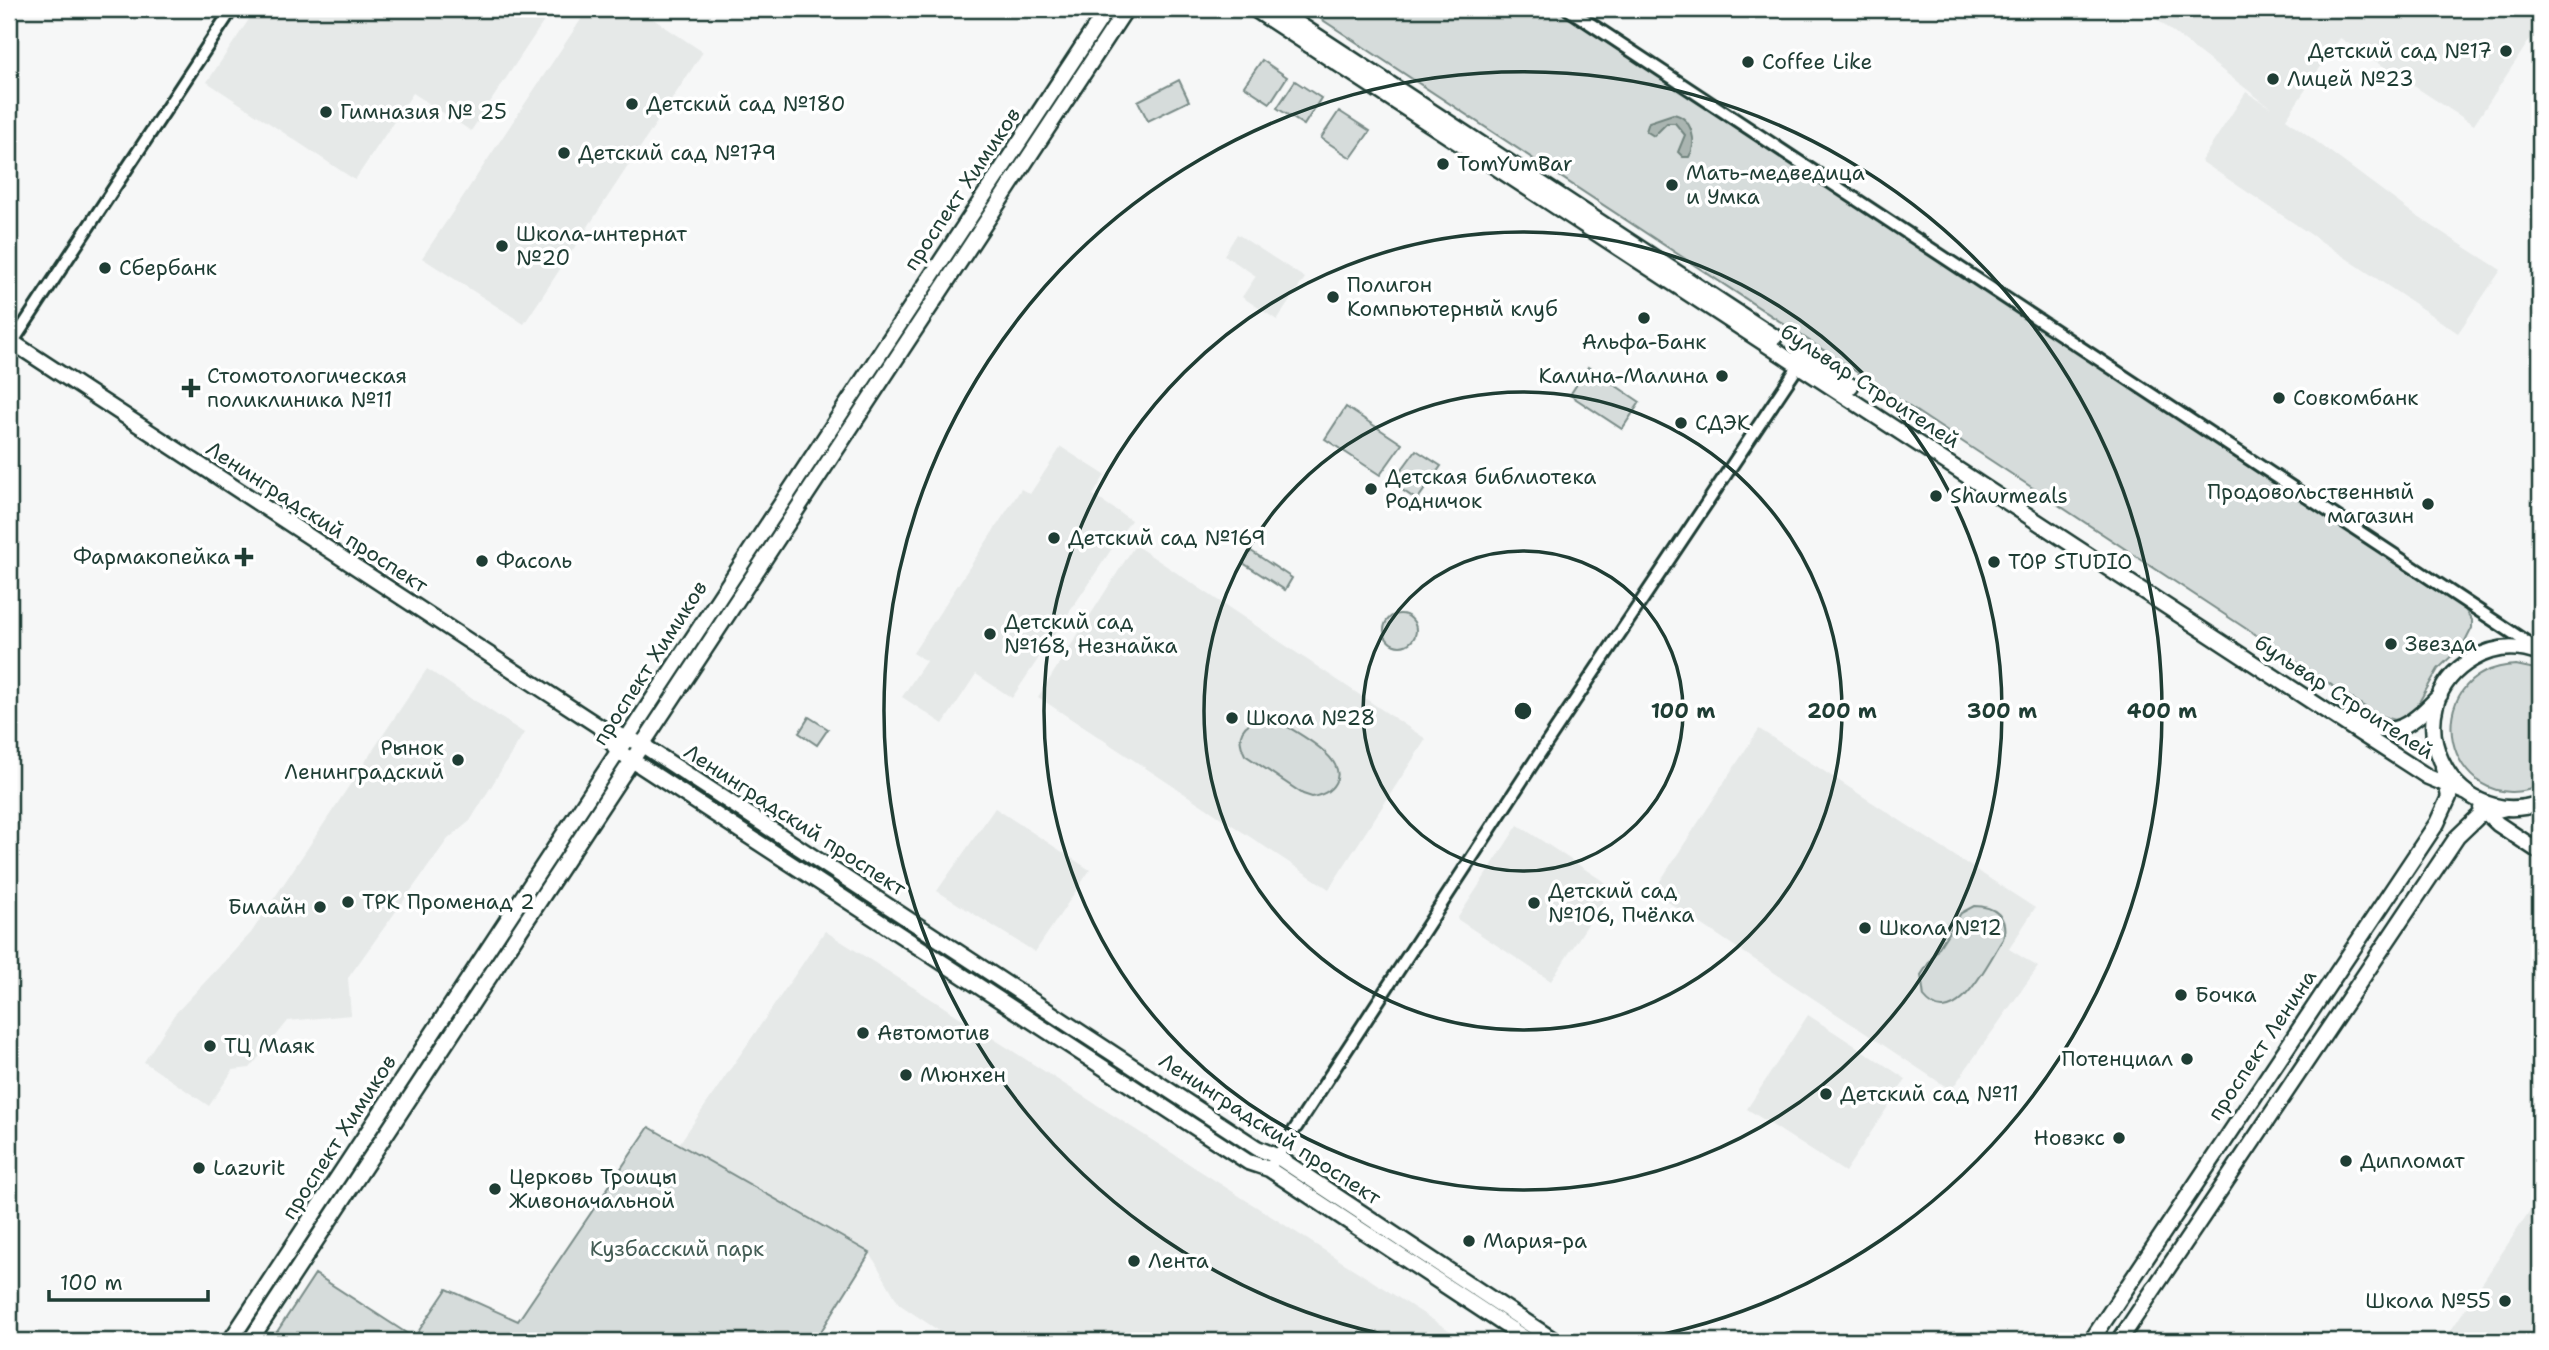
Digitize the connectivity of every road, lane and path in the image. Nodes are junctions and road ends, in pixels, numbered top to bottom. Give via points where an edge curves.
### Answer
1 (232, 9) edge
2 (1108, 9) edge
3 (1126, 9) edge
4 (1254, 9) edge
5 (1276, 9) edge
6 (1568, 9) edge
7 (10, 341) edge
8 (1802, 361) junction
9 (2535, 649) edge
10 (2440, 695) junction
11 (600, 727) junction
12 (628, 736) junction
13 (641, 744) junction
14 (618, 751) junction
15 (631, 759) junction
16 (2444, 767) junction
17 (2449, 787) junction
18 (2469, 794) junction
19 (2540, 803) edge
20 (2507, 808) junction
21 (2485, 813) junction
22 (2540, 852) edge
23 (1276, 1156) junction
24 (1269, 1169) junction
25 (230, 1341) edge
26 (250, 1341) edge
27 (1528, 1341) edge
28 (1555, 1341) edge
29 (2091, 1341) edge
30 (2119, 1341) edge

1 - 7 street
2 - 12 main road, проспект Химиков
3 - 13 main road, проспект Химиков
4 - 8 main road, бульвар Строителей
5 - 8 main road, бульвар Строителей
6 - 9 street
7 - 11 main road, Ленинградский проспект
8 - 10 main road, бульвар Строителей via 2368,728 2385,732 2398,728 2422,714
8 - 17 main road, бульвар Строителей via 2331,715
8 - 23 street
9 - 10 main road via 2493,649 2480,655 2457,670
10 - 16 main road via 2434,735
11 - 12 main road, Ленинградский проспект
11 - 14 main road
12 - 13 main road, Ленинградский проспект
12 - 14 main road, проспект Химиков
13 - 15 main road, проспект Химиков
13 - 23 main road, Ленинградский проспект
14 - 15 main road, Ленинградский проспект
14 - 25 main road, проспект Химиков
15 - 24 main road, Ленинградский проспект via 1248,1162
15 - 26 main road, проспект Химиков
16 - 17 main road
16 - 18 main road
17 - 18 main road, бульвар Строителей
17 - 29 main road, проспект Ленина via 2437,823
18 - 20 main road, бульвар Строителей
18 - 21 main road
19 - 20 main road
20 - 21 main road
21 - 22 main road
21 - 30 main road via 2457,837
23 - 24 street
23 - 28 main road, Ленинградский проспект
24 - 27 main road, Ленинградский проспект

